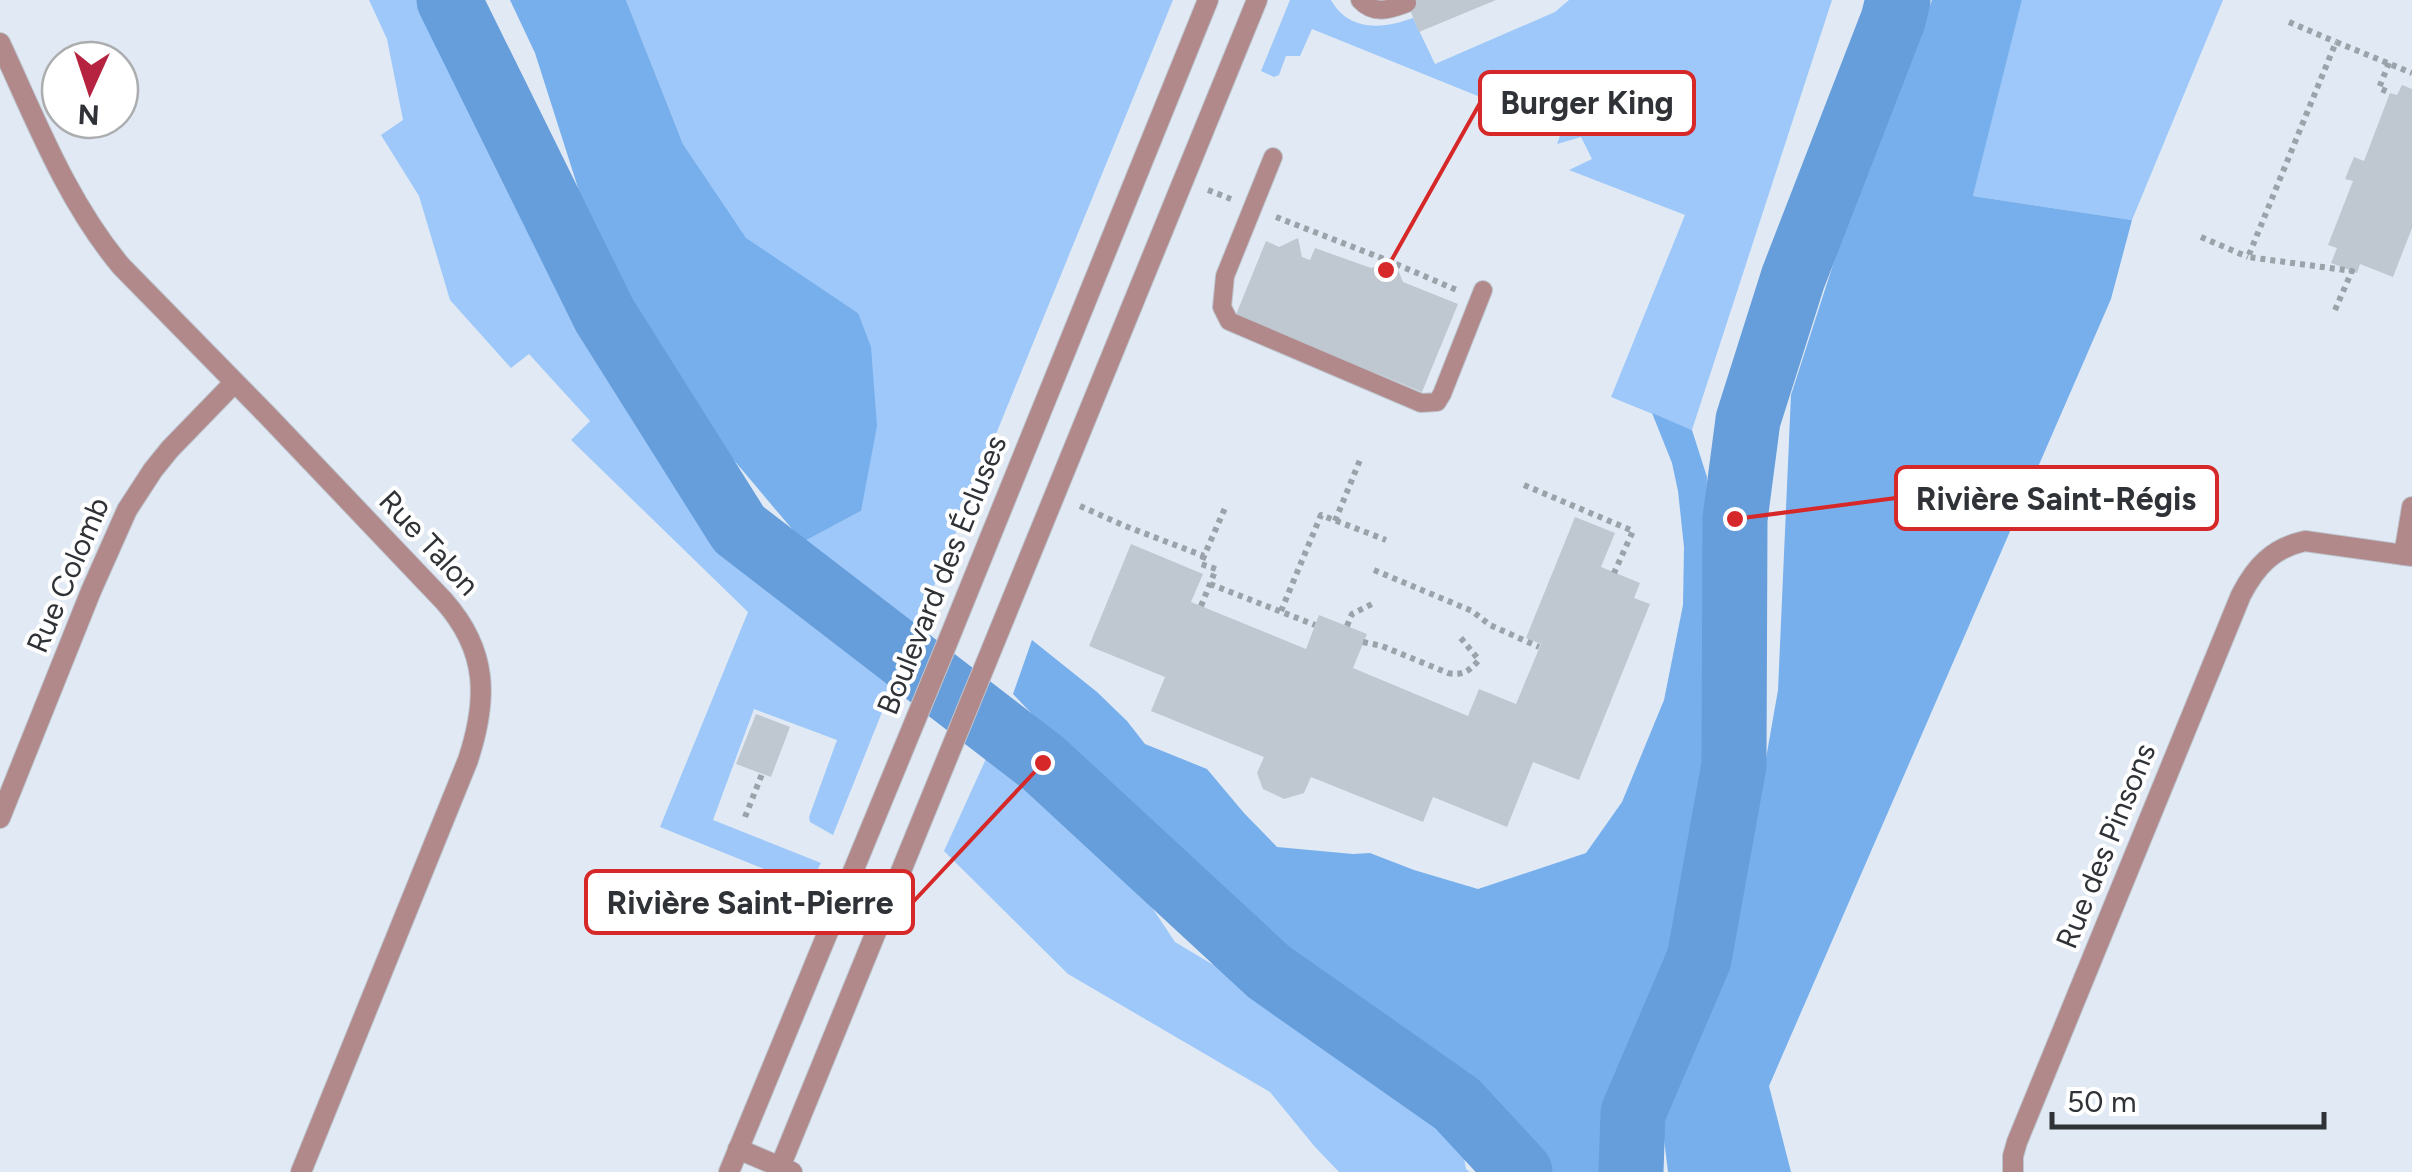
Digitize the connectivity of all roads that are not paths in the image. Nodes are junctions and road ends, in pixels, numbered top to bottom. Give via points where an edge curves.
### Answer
1 (1208, 0) edge
2 (1257, 0) edge
3 (1360, 0) edge
4 (1407, 3) dead end
5 (0, 43) edge
6 (1272, 156) dead end
7 (1483, 290) dead end
8 (234, 383) junction
9 (2412, 507) edge
10 (2408, 556) edge
11 (0, 818) edge
12 (738, 1149) junction
13 (783, 1170) edge
14 (301, 1172) edge
15 (729, 1172) edge
16 (2013, 1172) edge

1 - 12 street, Boulevard des Écluses
2 - 13 street
3 - 4 lane via 1382,10
5 - 8 street, Rue Talon via 88,224
6 - 7 lane via 1225,276 1222,307 1229,321 1430,404 1442,394
8 - 11 street, Rue Colomb via 170,449 127,510
8 - 14 street, Rue Talon via 456,615 481,674 479,724 468,760
9 - 10 street
10 - 16 street, Rue des Pinsons via 2317,541 2274,552 2256,569 2240,594 2017,1142
12 - 13 street
12 - 15 street, Boulevard des Écluses

